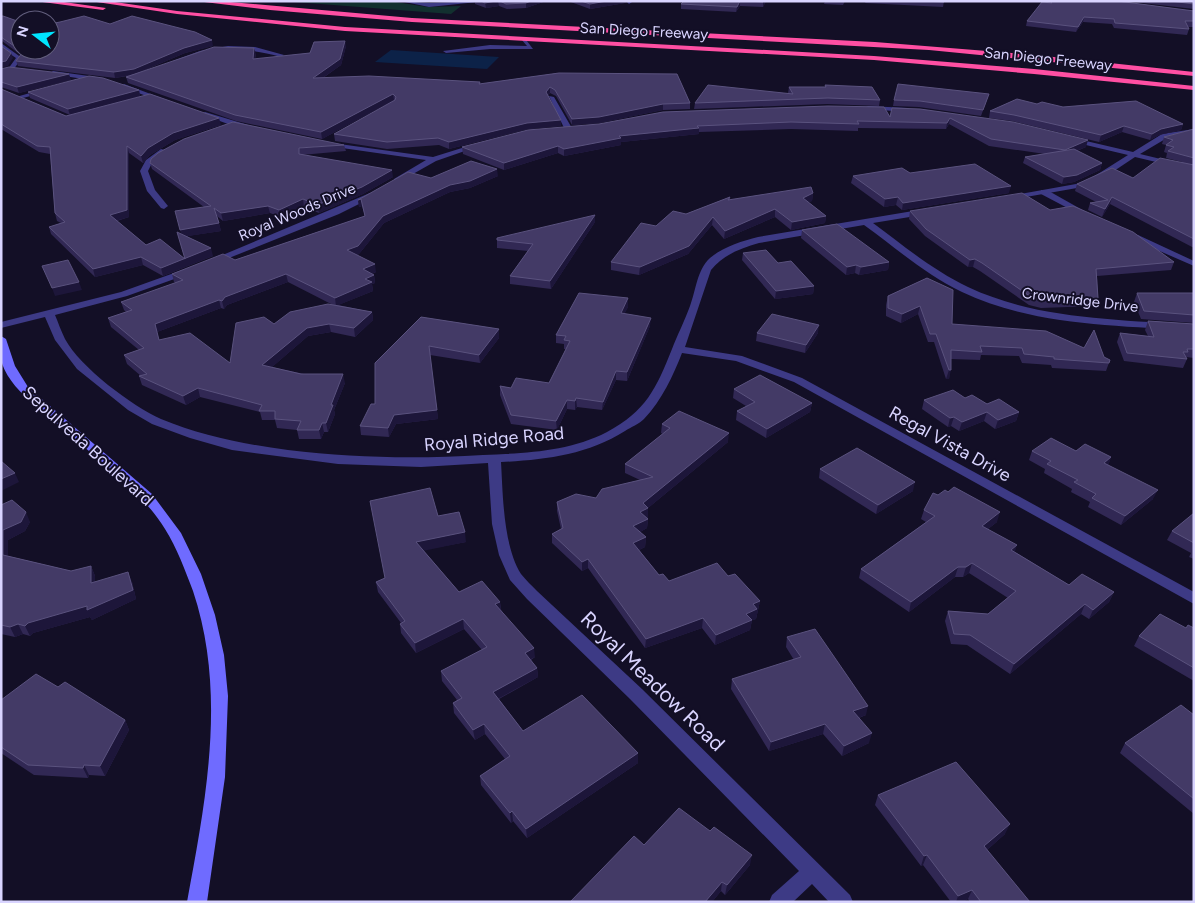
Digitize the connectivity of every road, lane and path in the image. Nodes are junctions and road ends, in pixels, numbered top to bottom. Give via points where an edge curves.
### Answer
1 (38, 1) edge
2 (93, 1) edge
3 (132, 1) edge
4 (199, 1) edge
5 (402, 1) edge
6 (486, 1) edge
7 (463, 2) edge
8 (192, 4) dead end
9 (278, 22) junction
10 (510, 25) junction
11 (524, 39) junction
12 (1, 46) edge
13 (446, 51) dead end
14 (281, 55) edge
15 (170, 65) edge
16 (1, 72) edge
17 (41, 72) edge
18 (1194, 74) edge
19 (94, 78) junction
20 (125, 80) edge
21 (114, 82) junction
22 (1194, 82) edge
23 (75, 83) edge
24 (1194, 88) edge
25 (47, 90) edge
26 (10, 93) edge
27 (19, 97) junction
28 (153, 97) junction
29 (551, 97) edge
30 (144, 100) edge
31 (29, 101) edge
32 (172, 103) edge
33 (864, 108) edge
34 (919, 111) edge
35 (199, 112) edge
36 (234, 125) junction
37 (226, 128) edge
38 (252, 128) edge
39 (579, 129) edge
40 (560, 130) edge
41 (569, 130) junction
42 (1194, 131) edge
43 (1060, 136) edge
44 (331, 139) edge
45 (489, 142) edge
46 (169, 148) edge
47 (1135, 154) junction
48 (433, 160) junction
49 (1194, 169) edge
50 (1044, 192) junction
51 (994, 200) edge
52 (164, 206) dead end
53 (935, 210) edge
54 (1090, 216) edge
55 (866, 222) junction
56 (1125, 232) edge
57 (1194, 264) edge
58 (49, 313) junction
59 (1, 325) edge
60 (1194, 328) edge
61 (1, 339) edge
62 (677, 349) junction
63 (494, 460) junction
64 (1194, 599) edge
65 (812, 872) junction
66 (197, 902) edge
67 (779, 902) edge
68 (843, 902) edge

1 - 9 highway
2 - 9 highway, San Diego Freeway
3 - 22 highway via 405,27 929,56
4 - 10 highway, San Diego Freeway via 358,16
5 - 7 street via 429,5
6 - 7 street
8 - 10 highway via 410,23 492,28
9 - 11 highway, San Diego Freeway
10 - 18 highway, San Diego Freeway via 902,46
11 - 13 lane via 531,48
11 - 24 highway, San Diego Freeway via 881,58
12 - 16 street via 19,58 14,70
14 - 15 street via 264,49 235,47 194,54
17 - 19 street
19 - 21 street
19 - 23 lane
20 - 21 street
21 - 28 street
25 - 27 lane
26 - 27 lane
27 - 31 lane
28 - 30 lane
28 - 32 street
29 - 41 street
33 - 34 street
35 - 36 street
36 - 37 street
36 - 38 street
39 - 41 street
40 - 41 street
42 - 47 street via 1165,136
43 - 47 street
44 - 48 street via 323,143
45 - 48 street, Royal Woods Drive
46 - 52 street via 149,162 144,172 151,191
47 - 49 street
47 - 50 street via 1093,181
48 - 58 street, Royal Woods Drive via 336,212 182,274 124,294
50 - 51 street
50 - 54 lane
53 - 55 street, Royal Ridge Road
55 - 60 street, Crownridge Drive via 943,278 967,291 1014,308 1054,315
55 - 62 street, Royal Ridge Road via 758,240 740,245 714,260 706,270
56 - 57 lane
58 - 59 street, Royal Woods Drive
58 - 63 street, Royal Ridge Road via 60,340 81,367 132,408 156,422 194,435 232,446 338,460 421,463
61 - 66 main road, Sepulveda Boulevard via 12,373 24,389 139,489 160,512 186,553 206,602 218,658 221,721 214,802
62 - 63 street, Royal Ridge Road via 656,396 639,417 610,435 576,449
62 - 64 street, Regal Vista Drive via 738,358 798,380
63 - 65 street, Royal Meadow Road via 499,524 515,576
65 - 67 street
65 - 68 street, Royal Meadow Road

